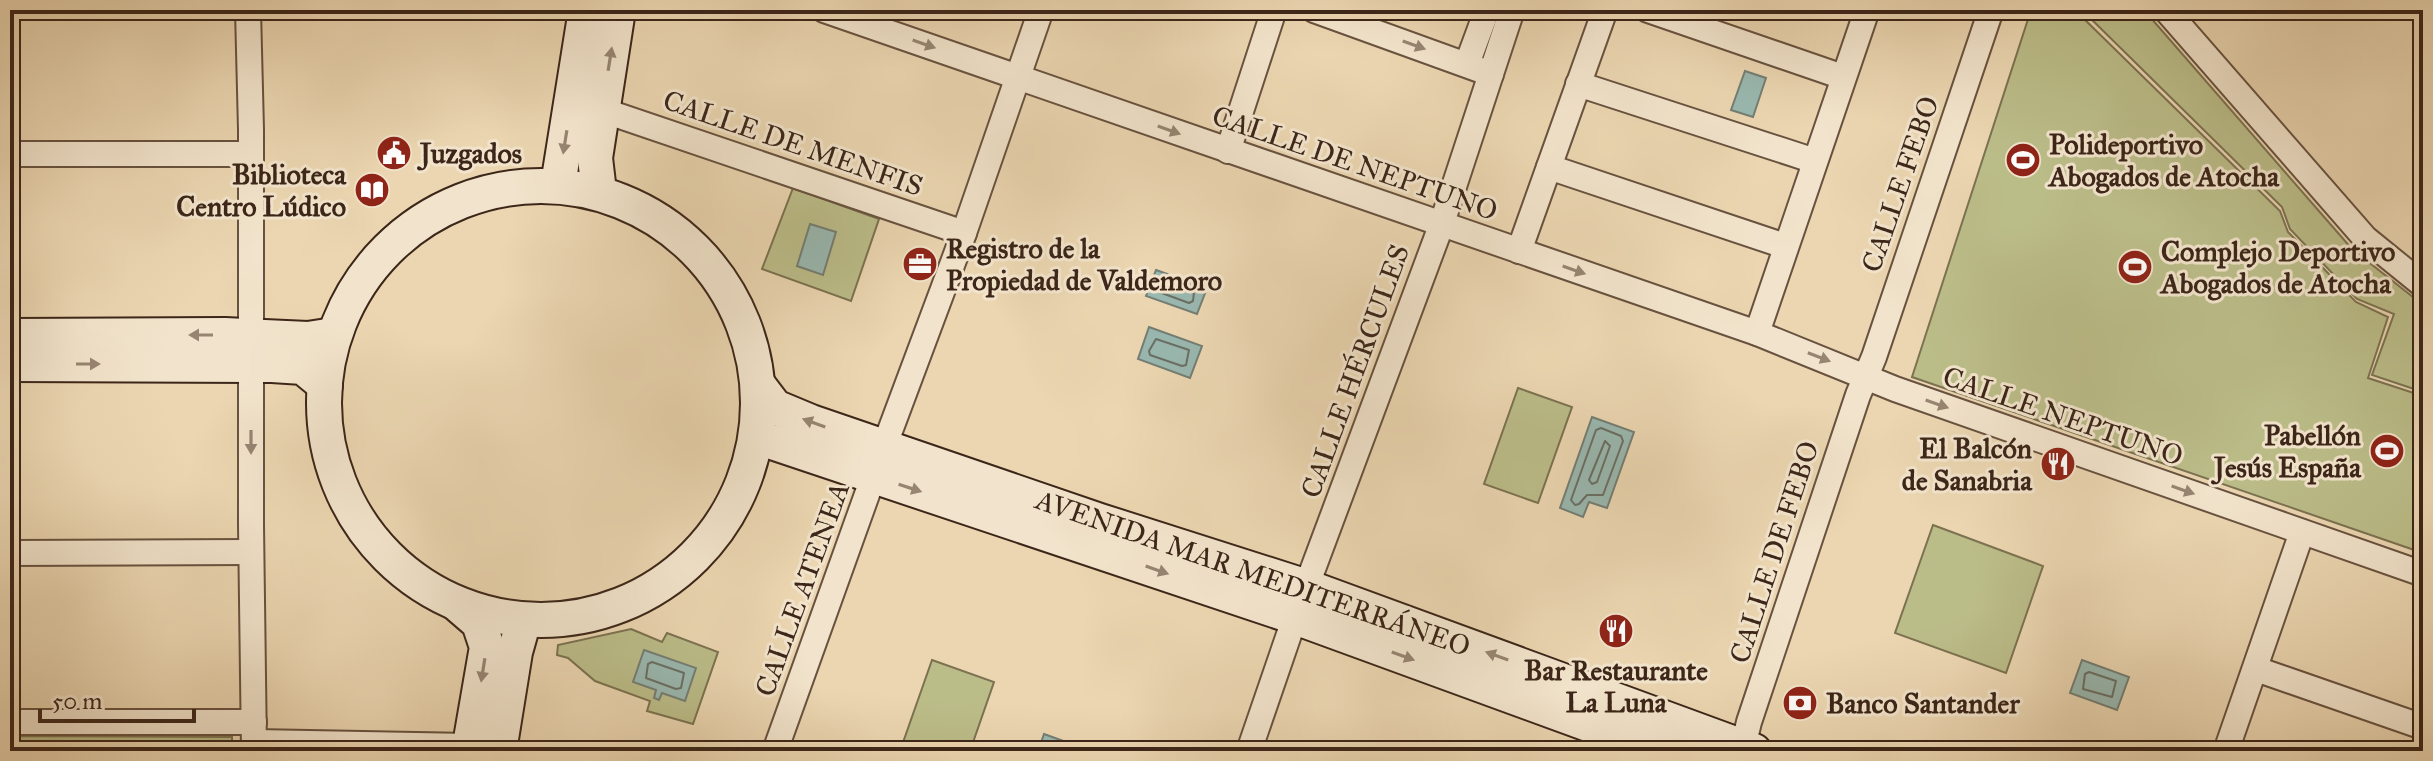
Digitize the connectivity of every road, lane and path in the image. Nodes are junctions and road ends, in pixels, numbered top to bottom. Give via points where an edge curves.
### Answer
1 (248, 10) edge
2 (586, 10) edge
3 (618, 10) edge
4 (824, 10) edge
5 (1041, 10) edge
6 (1274, 10) edge
7 (1314, 10) edge
8 (1487, 10) edge
9 (1512, 10) edge
10 (1605, 10) edge
11 (1648, 10) edge
12 (1867, 10) edge
13 (1991, 10) edge
14 (2166, 10) edge
15 (1467, 64) junction
16 (1491, 74) junction
17 (1017, 76) junction
18 (1843, 77) junction
19 (1578, 84) junction
20 (602, 110) junction
21 (1228, 151) junction
22 (10, 154) edge
23 (251, 154) junction
24 (1815, 161) junction
25 (1549, 167) junction
26 (558, 185) junction
27 (599, 192) junction
28 (1441, 226) junction
29 (964, 233) junction
30 (1785, 246) junction
31 (1519, 251) junction
32 (2423, 285) edge
33 (1757, 333) junction
34 (334, 335) junction
35 (10, 336) edge
36 (251, 350) junction
37 (10, 364) edge
38 (1865, 376) junction
39 (325, 385) junction
40 (759, 386) junction
41 (757, 437) junction
42 (879, 461) junction
43 (2302, 532) junction
44 (251, 552) junction
45 (10, 553) edge
46 (2423, 574) edge
47 (1301, 602) junction
48 (457, 604) junction
49 (524, 620) junction
50 (2256, 669) junction
51 (10, 722) edge
52 (2423, 727) edge
53 (254, 738) edge
54 (480, 749) edge
55 (1749, 749) edge
56 (775, 751) edge
57 (1249, 751) edge
58 (1662, 751) edge
59 (2226, 751) edge

1 - 23 street
2 -> 26 street
20 -> 3 street
4 -> 17 street, CALLE DE NEPTUNO
5 - 17 street, CALLE ATENEA
6 - 21 street
7 -> 15 street
8 - 15 street
9 - 16 street, CALLE HÉRCULES
10 - 19 street
11 - 18 street
12 - 18 street
13 - 38 street, CALLE FEBO
14 - 32 street via 2365,238
15 - 16 street
16 - 28 street, CALLE HÉRCULES
17 -> 21 street, CALLE DE NEPTUNO
17 - 29 street, CALLE ATENEA
18 - 24 street
19 - 24 street
19 - 25 street
20 - 27 street via 595,158
20 - 29 street, CALLE DE MENFIS
21 - 28 street, CALLE DE NEPTUNO
22 - 23 street
23 - 36 street
24 - 30 street
25 - 30 street
25 - 31 street
26 - 27 street
26 - 34 street via 450,204 400,236 372,265
27 - 40 street via 676,231 718,274 746,327
28 - 31 street, CALLE DE NEPTUNO
28 - 47 street, CALLE HÉRCULES
29 - 42 street, CALLE ATENEA
30 - 33 street
31 -> 33 street, CALLE DE NEPTUNO
33 -> 38 street, CALLE DE NEPTUNO
34 - 36 street
34 - 39 street
36 -> 35 street
37 -> 36 street
36 - 39 street via 303,367
36 -> 44 street
38 -> 43 street, CALLE NEPTUNO
38 - 55 street, CALLE DE FEBO via 1749,722
39 - 48 street via 330,453 355,516 400,568
40 - 41 street
42 -> 40 street, AVENIDA MAR MEDITERRÁNEO via 775,407
41 - 42 street, AVENIDA MAR MEDITERRÁNEO
41 - 49 street via 737,499 700,553 649,593 588,616
42 - 47 street, AVENIDA MAR MEDITERRÁNEO via 1100,521
42 - 56 street, CALLE ATENEA
43 - 46 street, CALLE NEPTUNO
43 - 50 street
44 - 45 street
44 - 53 street
55 -> 47 street, AVENIDA MAR MEDITERRÁNEO
47 - 57 street, CALLE HÉRCULES
47 -> 58 street, AVENIDA MAR MEDITERRÁNEO
48 - 49 street
48 -> 54 street via 479,623 487,647
49 - 54 street
50 - 52 street
50 - 59 street
51 - 53 street
53 - 54 street

